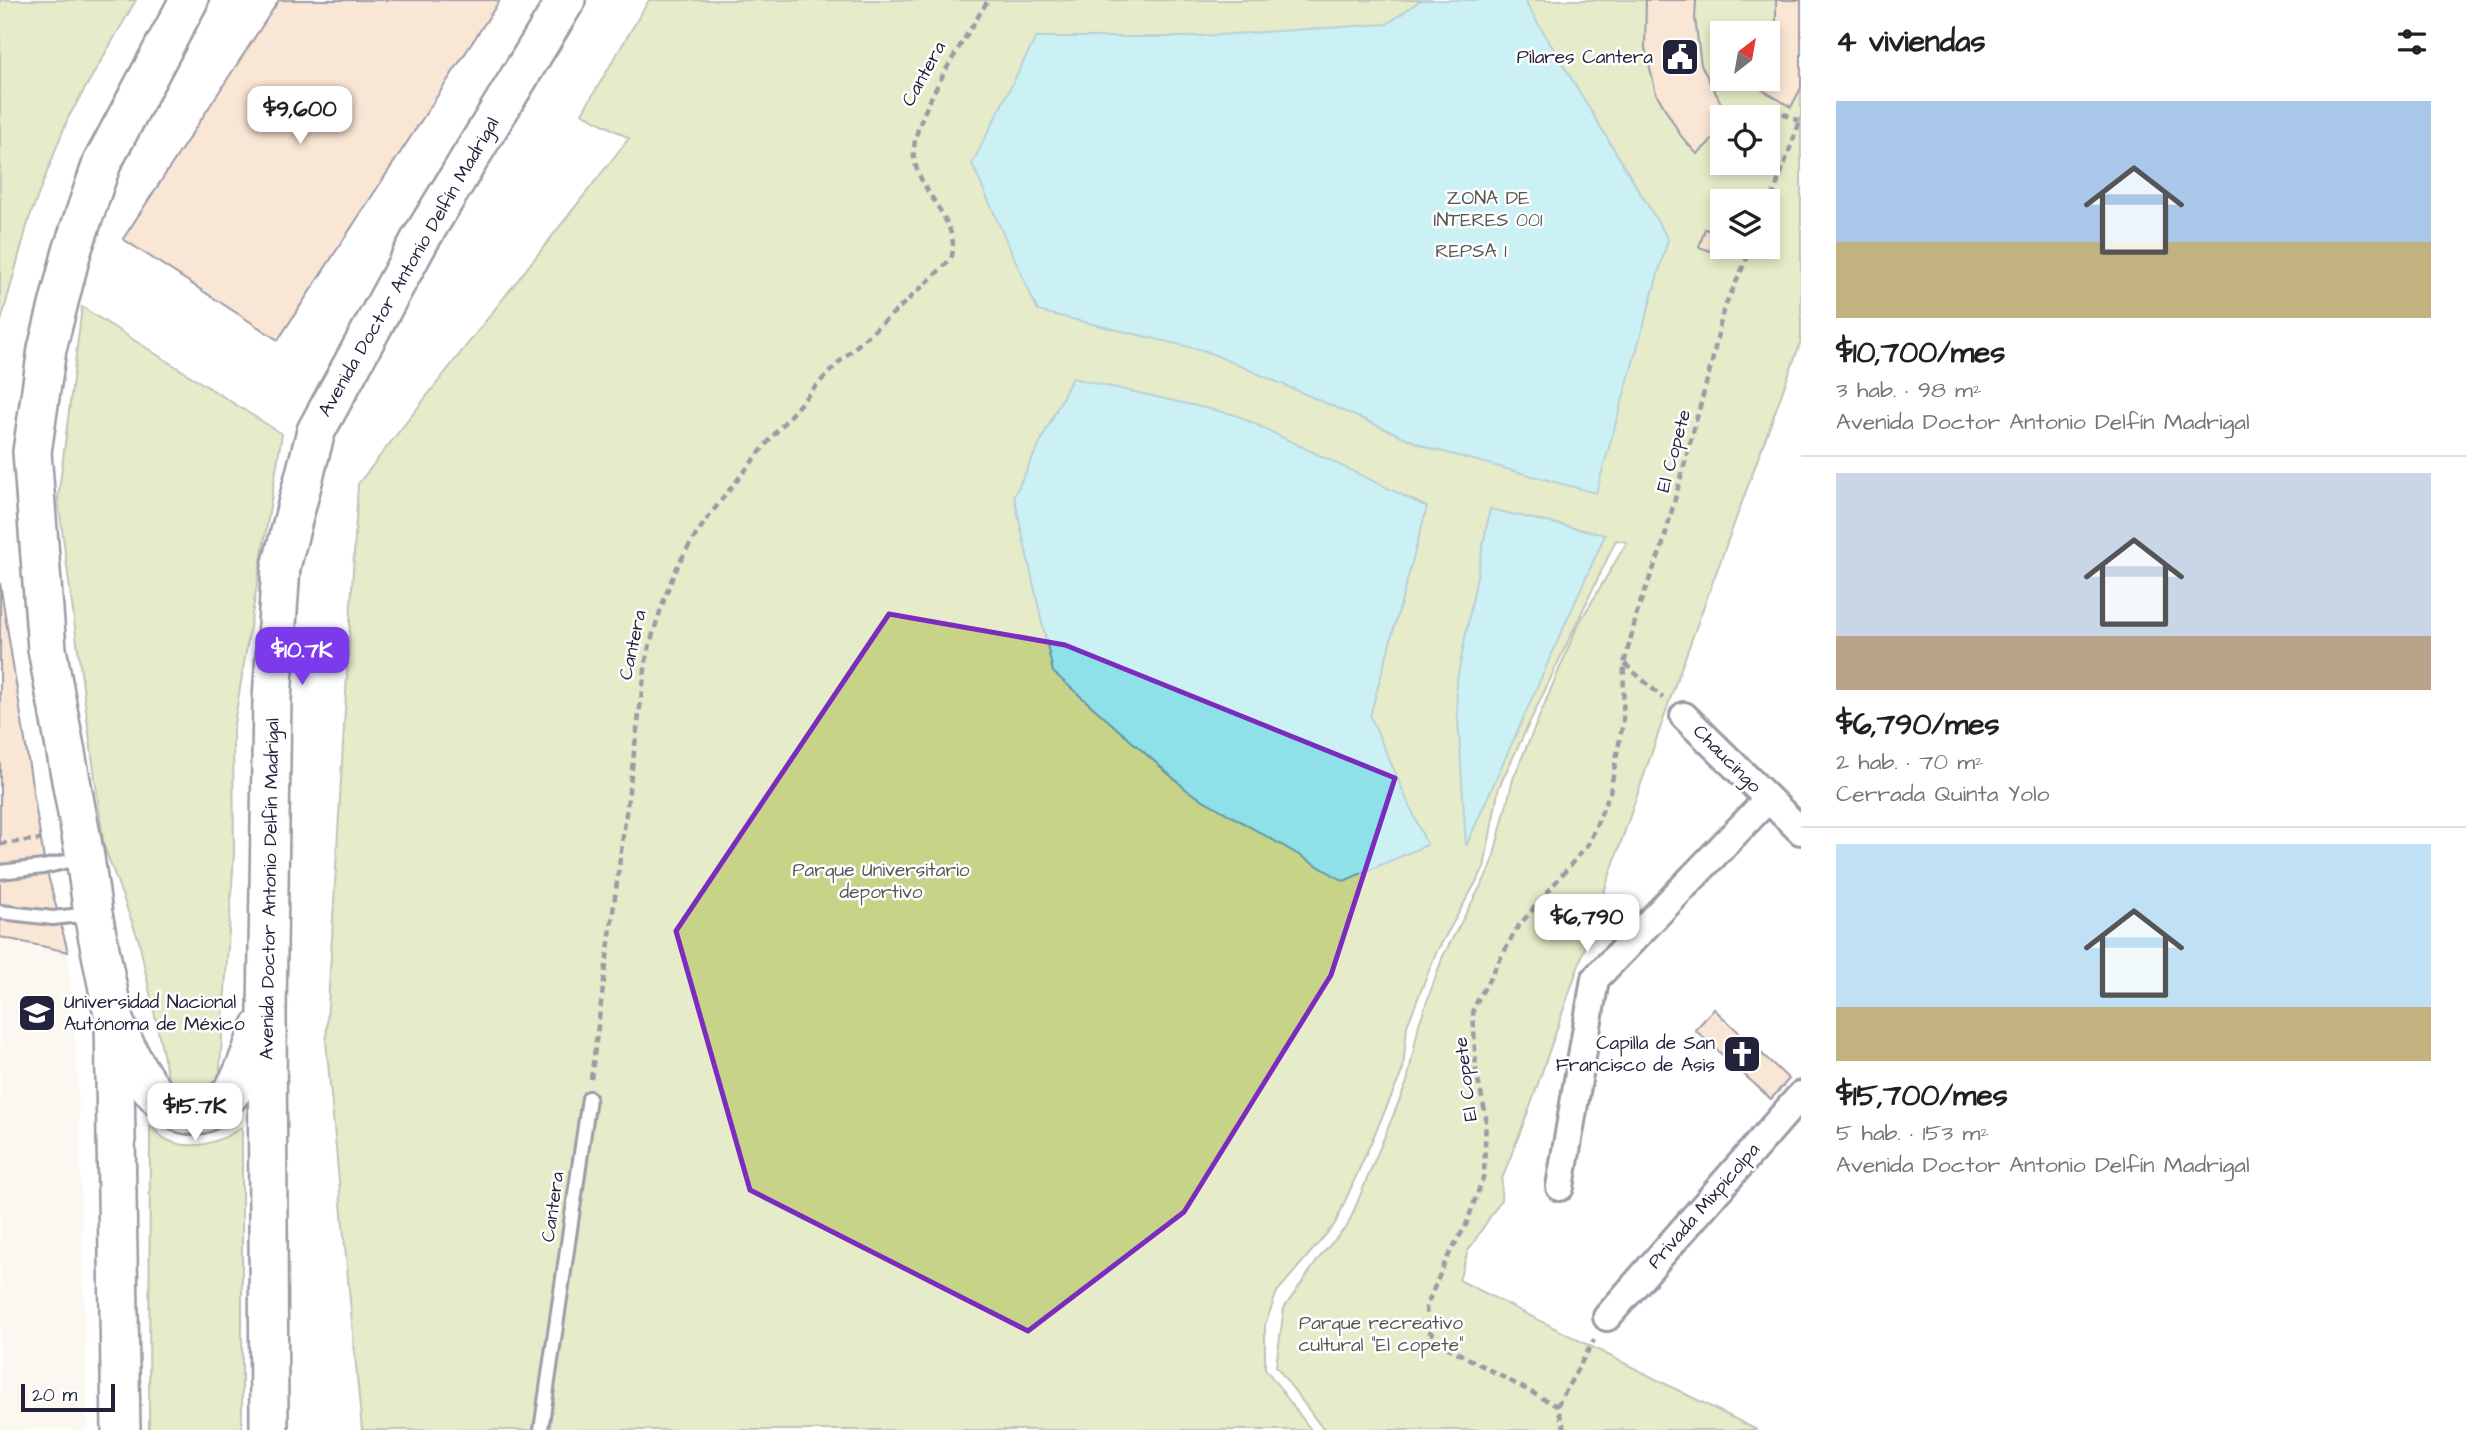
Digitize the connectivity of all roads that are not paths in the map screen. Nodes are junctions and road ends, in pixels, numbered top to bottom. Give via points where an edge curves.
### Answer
1 (190, 0) edge
2 (566, 0) edge
3 (1684, 716) road end
4 (1768, 799) junction
5 (1801, 831) edge
6 (85, 857) junction
7 (0, 872) edge
8 (0, 912) edge
9 (93, 914) junction
10 (267, 1011) junction
11 (114, 1019) junction
12 (1801, 1095) edge
13 (589, 1098) road end
14 (1560, 1187) dead end
15 (1607, 1317) road end
16 (121, 1430) edge
17 (269, 1430) edge
18 (541, 1430) edge

1 - 6 main road via 98,176 72,251 47,349 32,452 47,649
2 - 10 main road, Avenida Doctor Antonio Delfín Madrigal via 421,240 316,431 281,568 272,699
3 - 4 street, Chaucingo
4 - 5 street, Chaucingo
4 - 14 street via 1595,979
6 - 7 lane
6 - 9 main road
8 - 9 lane via 53,918
9 - 11 main road
10 - 11 main road via 238,1081 224,1101 191,1115 158,1098 135,1068
10 - 17 main road, Avenida Doctor Antonio Delfín Madrigal
11 - 16 main road
12 - 15 street, Privada Mixpicolpa
13 - 18 lane, Cantera

